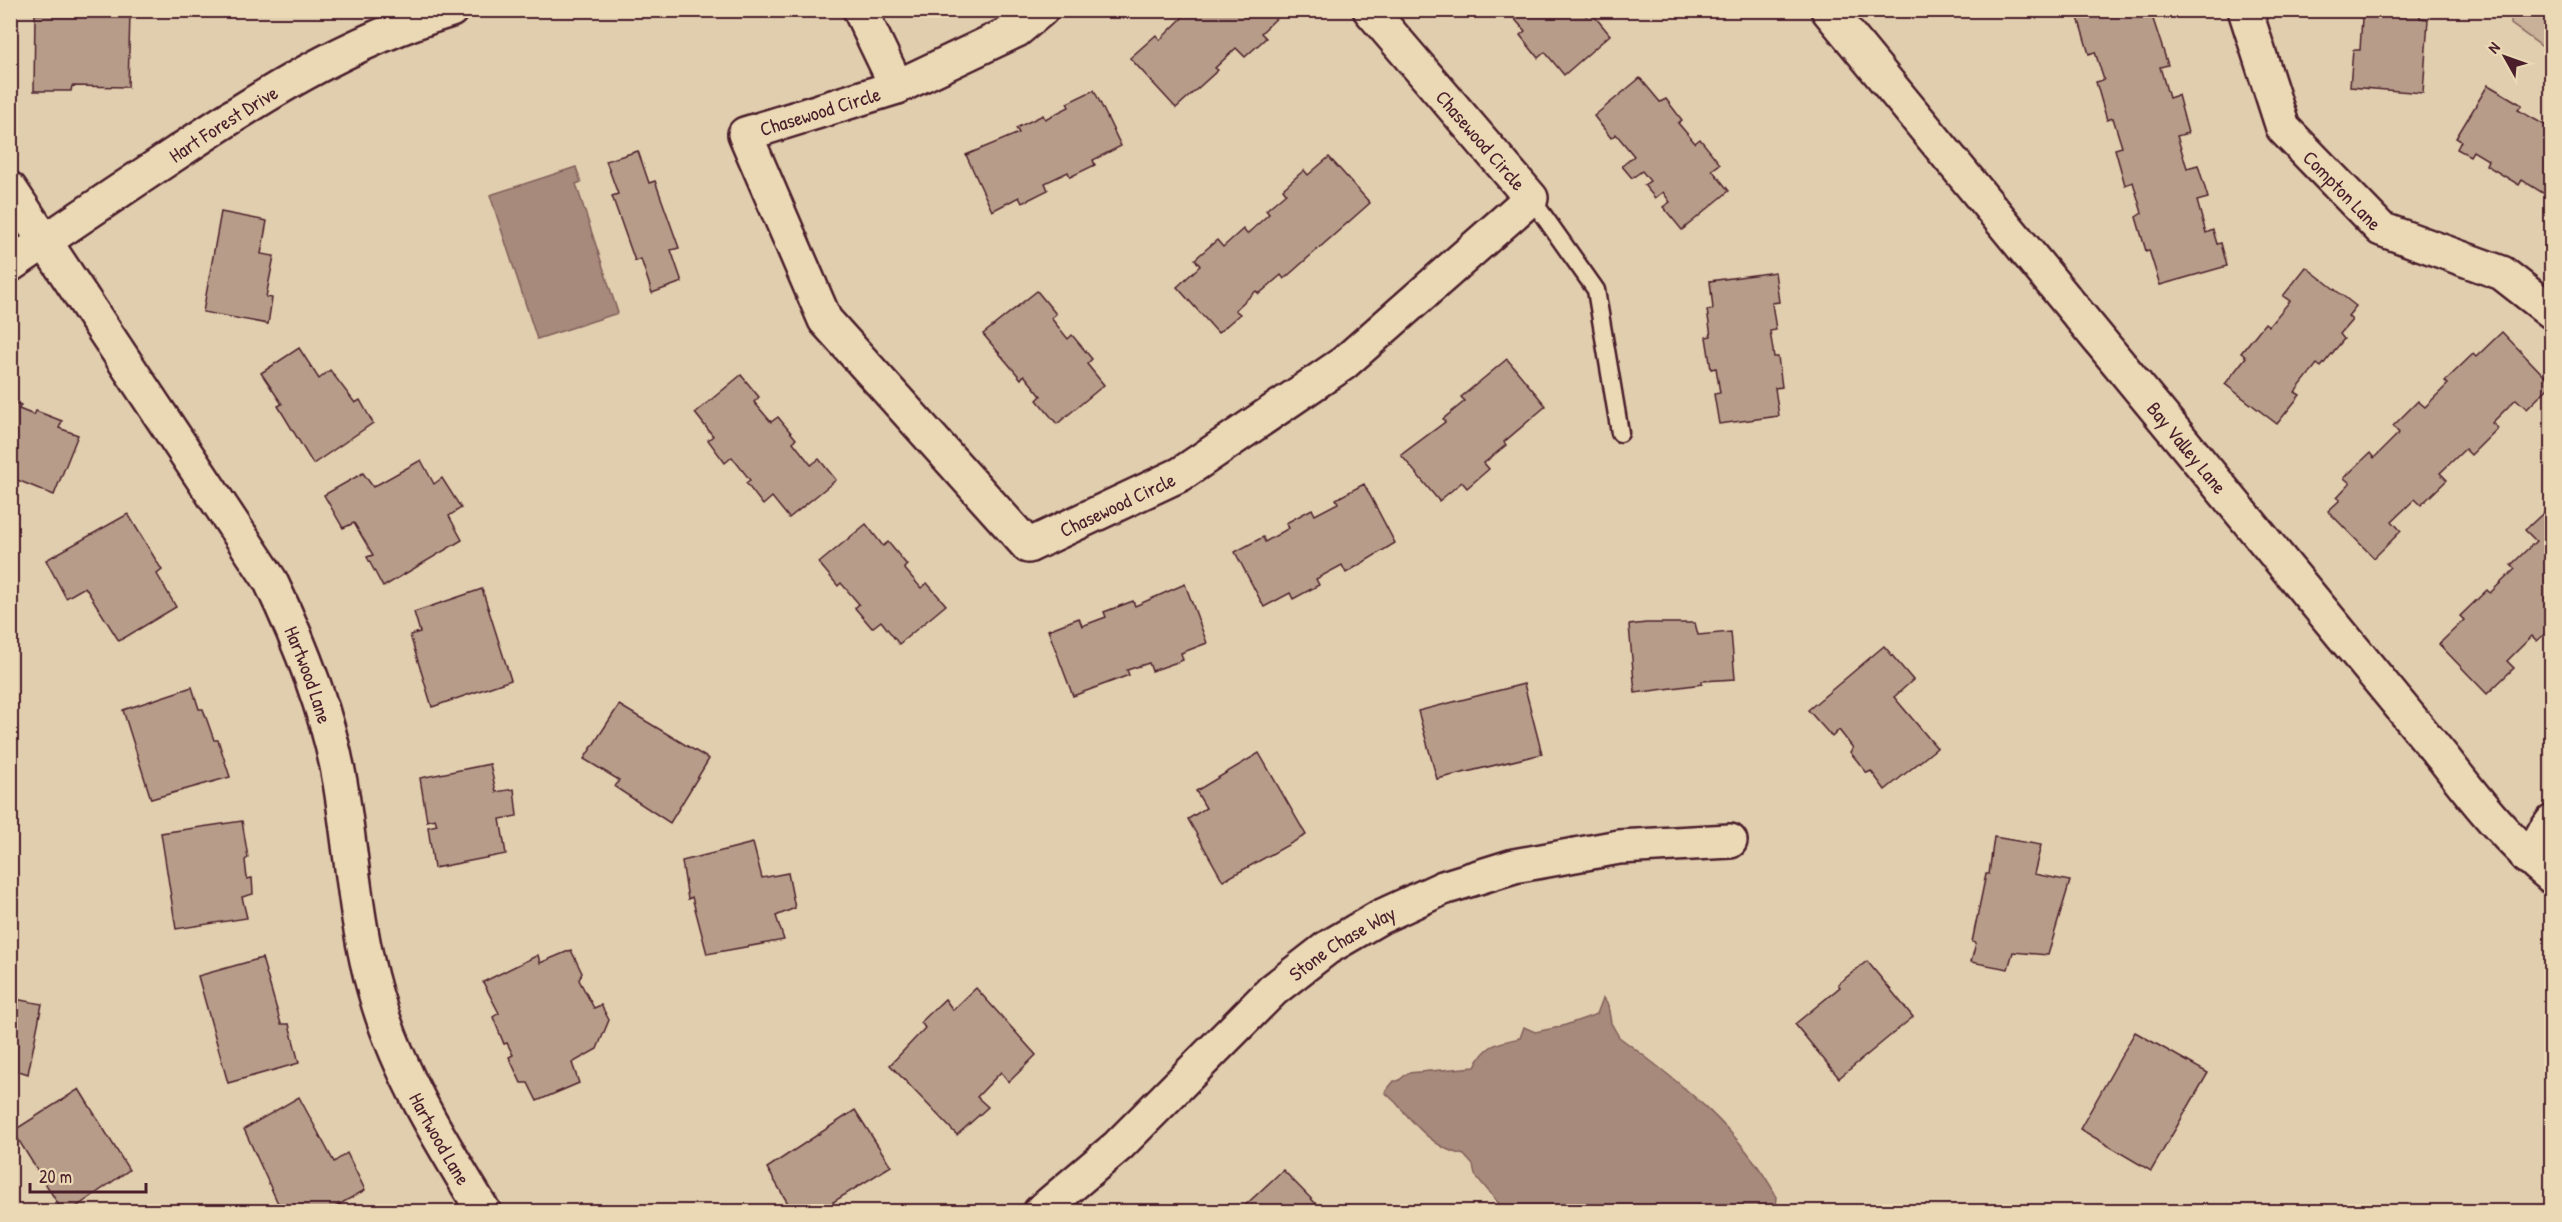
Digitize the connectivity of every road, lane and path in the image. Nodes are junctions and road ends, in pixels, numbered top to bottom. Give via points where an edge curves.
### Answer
1 (452, 10) edge
2 (860, 10) edge
3 (1041, 10) edge
4 (1370, 10) edge
5 (1828, 10) edge
6 (2246, 10) edge
7 (897, 87) junction
8 (10, 189) edge
9 (1531, 198) junction
10 (46, 241) junction
11 (10, 265) edge
12 (2552, 312) edge
13 (1620, 433) dead end
14 (2552, 822) edge
15 (1730, 841) dead end
16 (2539, 867) edge
17 (484, 1212) edge
18 (1040, 1212) edge

1 - 10 street, Hart Forest Drive via 367,41 304,72 255,100
2 - 7 street, Chasewood Circle
3 - 7 street, Chasewood Circle via 1017,30
4 - 9 street, Chasewood Circle
5 - 16 street, Bay Valley Lane via 2482,809
6 - 12 street, Compton Lane via 2283,128 2381,229 2502,273
7 - 9 street, Chasewood Circle via 745,134 825,320 1028,546 1181,474 1344,363
8 - 10 street, Hartwood Lane
9 - 13 lane via 1596,290
10 - 11 street, Hart Forest Drive
10 - 17 street, Hartwood Lane via 270,580 287,616 323,713 340,780 363,945 375,994 429,1122
14 - 16 street
15 - 18 street, Stone Chase Way via 1619,847 1514,866 1443,888 1380,917 1327,948 1273,990 1118,1146

